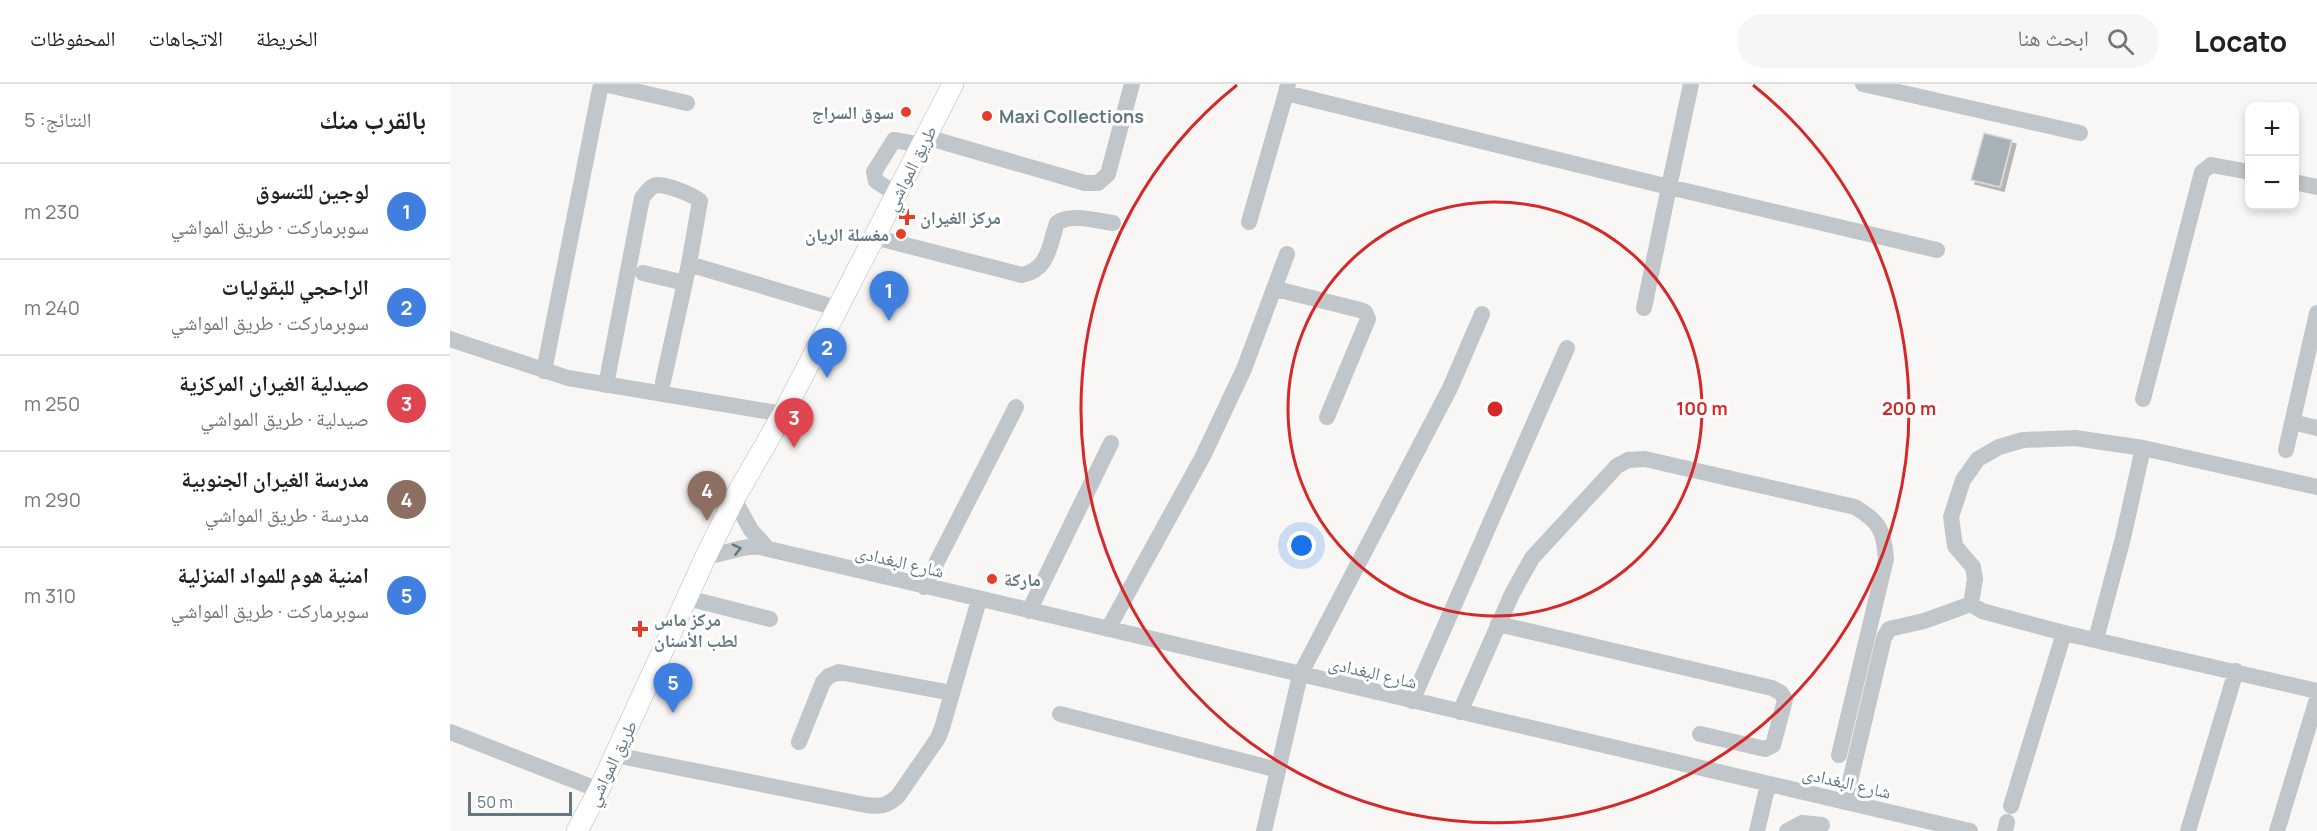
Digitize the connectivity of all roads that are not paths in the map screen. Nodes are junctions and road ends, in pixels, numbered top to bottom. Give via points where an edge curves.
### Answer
1 (603, 84) edge
2 (953, 84) edge
3 (1132, 84) edge
4 (1691, 84) edge
5 (1863, 84) edge
6 (1287, 88) edge
7 (687, 103) dead end
8 (2080, 133) dead end
9 (924, 141) junction
10 (2245, 171) edge
11 (2299, 183) edge
12 (1669, 187) junction
13 (2317, 187) edge
14 (896, 194) junction
15 (1249, 222) dead end
16 (1113, 223) dead end
17 (874, 237) junction
18 (1937, 250) dead end
19 (1287, 254) dead end
20 (689, 264) junction
21 (643, 273) dead end
22 (685, 283) junction
23 (1276, 289) junction
24 (836, 308) junction
25 (1644, 308) dead end
26 (2317, 313) edge
27 (1482, 314) dead end
28 (2315, 335) edge
29 (450, 339) edge
30 (1567, 348) dead end
31 (544, 371) junction
32 (663, 382) dead end
33 (606, 385) junction
34 (2143, 399) dead end
35 (1016, 407) dead end
36 (783, 414) junction
37 (1327, 417) dead end
38 (2292, 422) junction
39 (2317, 428) edge
40 (1112, 443) dead end
41 (2143, 448) junction
42 (2286, 450) dead end
43 (2317, 487) edge
44 (734, 499) junction
45 (768, 549) junction
46 (706, 556) junction
47 (924, 587) junction
48 (687, 598) junction
49 (979, 600) junction
50 (1971, 604) junction
51 (1029, 611) junction
52 (770, 619) dead end
53 (1498, 624) junction
54 (1108, 629) junction
55 (2064, 633) junction
56 (2096, 639) junction
57 (2236, 671) junction
58 (1300, 675) junction
59 (2317, 691) edge
60 (952, 693) junction
61 (2317, 699) edge
62 (1412, 701) junction
63 (1460, 712) junction
64 (1060, 714) dead end
65 (450, 732) edge
66 (1700, 734) dead end
67 (799, 742) dead end
68 (615, 754) junction
69 (1839, 755) dead end
70 (1278, 770) junction
71 (1768, 784) junction
72 (599, 790) junction
73 (1828, 798) junction
74 (1845, 802) junction
75 (2008, 820) edge
76 (1821, 828) edge
77 (577, 831) edge
78 (1264, 831) edge
79 (1757, 831) edge
80 (1787, 831) edge
81 (1970, 831) edge
82 (2188, 831) edge
83 (2277, 831) edge

1 - 7 street
1 - 31 street
2 - 9 main road, طريق المواشي
3 - 9 street via 1108,174 1098,183 1085,183
4 - 12 street
5 - 8 street
6 - 12 street
6 - 15 street
9 - 14 main road, طريق المواشي
9 - 14 street via 894,140 874,172 876,181
10 - 34 street via 2211,165 2202,172
11 - 13 street
12 - 18 street
12 - 25 street
14 - 17 main road, طريق المواشي
16 - 17 street via 1063,219 1057,223 1044,263 1034,272 1022,275
17 - 24 main road, طريق المواشي
19 - 23 street
20 - 22 street
20 - 24 street
20 - 33 street via 700,201 692,194 658,185 649,189 642,198
21 - 22 street
22 - 32 street
23 - 37 street via 1360,310 1368,319
23 - 54 street via 1203,456
24 - 36 main road, طريق المواشي
26 - 28 street
27 - 58 street via 1450,388
28 - 38 street
29 - 31 street
30 - 62 street
31 - 33 street
33 - 36 street
35 - 47 street
36 - 44 main road, طريق المواشي
38 - 39 street
38 - 42 street
40 - 51 street
41 - 43 street
41 - 50 street via 2075,438 2023,440 1978,459 1963,480 1951,517 1955,546 1973,567
41 - 56 street
44 - 45 street via 751,530
44 - 46 main road, طريق المواشي
46 -> 45 street, شارع البغدادى via 744,547
45 - 47 street, شارع البغدادى
46 - 48 main road, طريق المواشي
47 - 49 street, شارع البغدادى
48 - 52 street
48 - 68 main road, طريق المواشي
49 - 51 street, شارع البغدادى
49 - 60 street
50 - 55 street via 1982,611
50 - 74 street via 1889,629 1880,651
51 - 54 street, شارع البغدادى
53 - 63 street
53 - 66 street via 1772,688 1785,700 1773,745 1765,749
53 - 69 street via 1532,558 1595,488 1628,460 1645,459 1855,507 1878,524 1885,540 1886,559
54 - 58 street, شارع البغدادى
55 - 56 street
55 - 75 street
56 - 57 street
57 - 59 street
57 - 82 street
58 - 62 street, شارع البغدادى
58 - 70 street
60 - 67 street via 839,672 823,682
60 - 68 street via 938,738 898,796 880,807
61 - 83 street
62 - 63 street, شارع البغدادى
63 - 71 street, شارع البغدادى
64 - 70 street
65 - 72 street
68 - 72 main road, طريق المواشي
70 - 78 street
71 - 73 street, شارع البغدادى
71 - 79 street
72 - 77 main road, طريق المواشي
73 - 74 street, شارع البغدادى
73 - 76 street
74 - 81 street, شارع البغدادى
76 - 80 street via 1802,823

